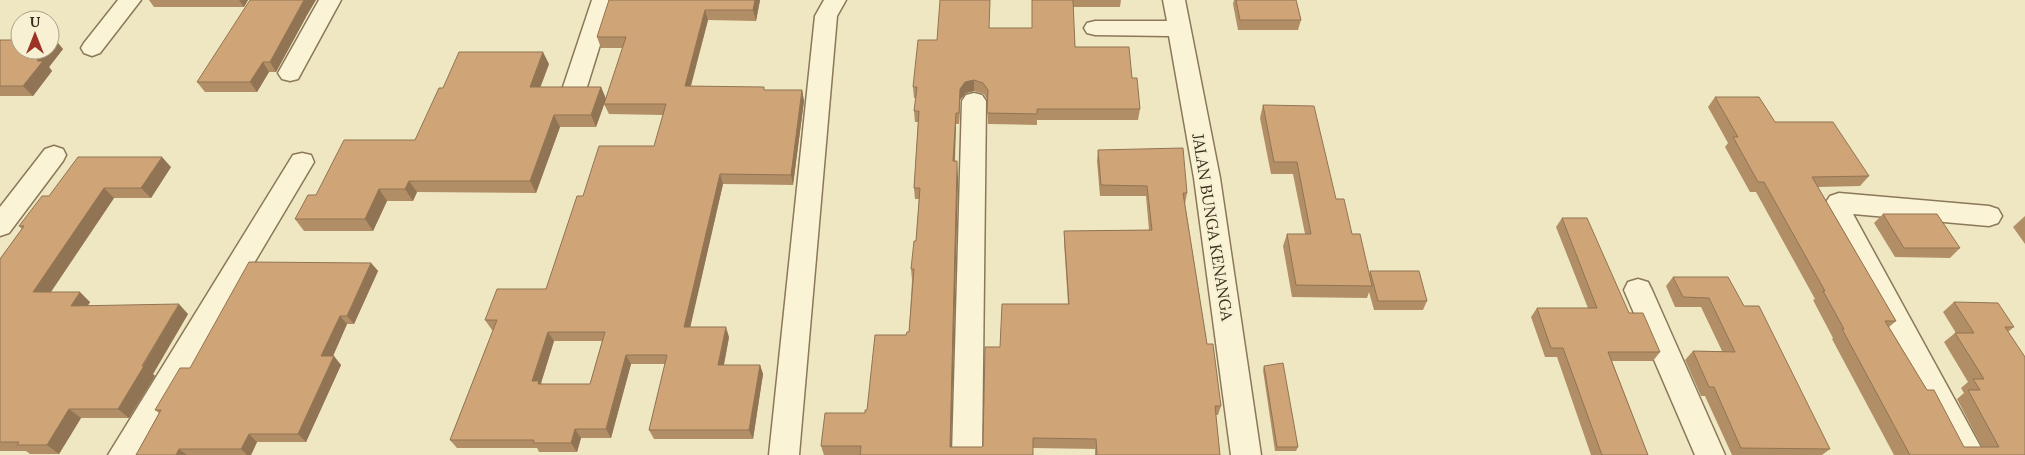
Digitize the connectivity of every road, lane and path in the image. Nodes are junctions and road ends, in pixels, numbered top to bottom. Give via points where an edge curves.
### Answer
1 (130, 0) edge
2 (330, 0) edge
3 (603, 0) edge
4 (835, 0) edge
5 (1174, 0) edge
6 (1096, 28) dead end
7 (1179, 29) junction
8 (92, 48) dead end
9 (290, 73) dead end
10 (574, 90) edge
11 (974, 101) dead end
12 (54, 155) dead end
13 (302, 162) dead end
14 (1989, 216) dead end
15 (0, 226) edge
16 (1638, 290) dead end
17 (123, 455) edge
18 (784, 455) edge
19 (967, 455) edge
20 (1246, 455) edge
21 (1710, 455) edge
22 (1970, 455) edge

1 - 8 street
2 - 9 street
3 - 10 street
4 - 18 street via 826,16
5 - 7 street, JALAN BUNGA KENANGA
6 - 7 street
7 - 20 street, JALAN BUNGA KENANGA via 1214,224
11 - 19 street
12 - 15 street
13 - 17 street
14 - 22 street via 1837,205
16 - 21 street

